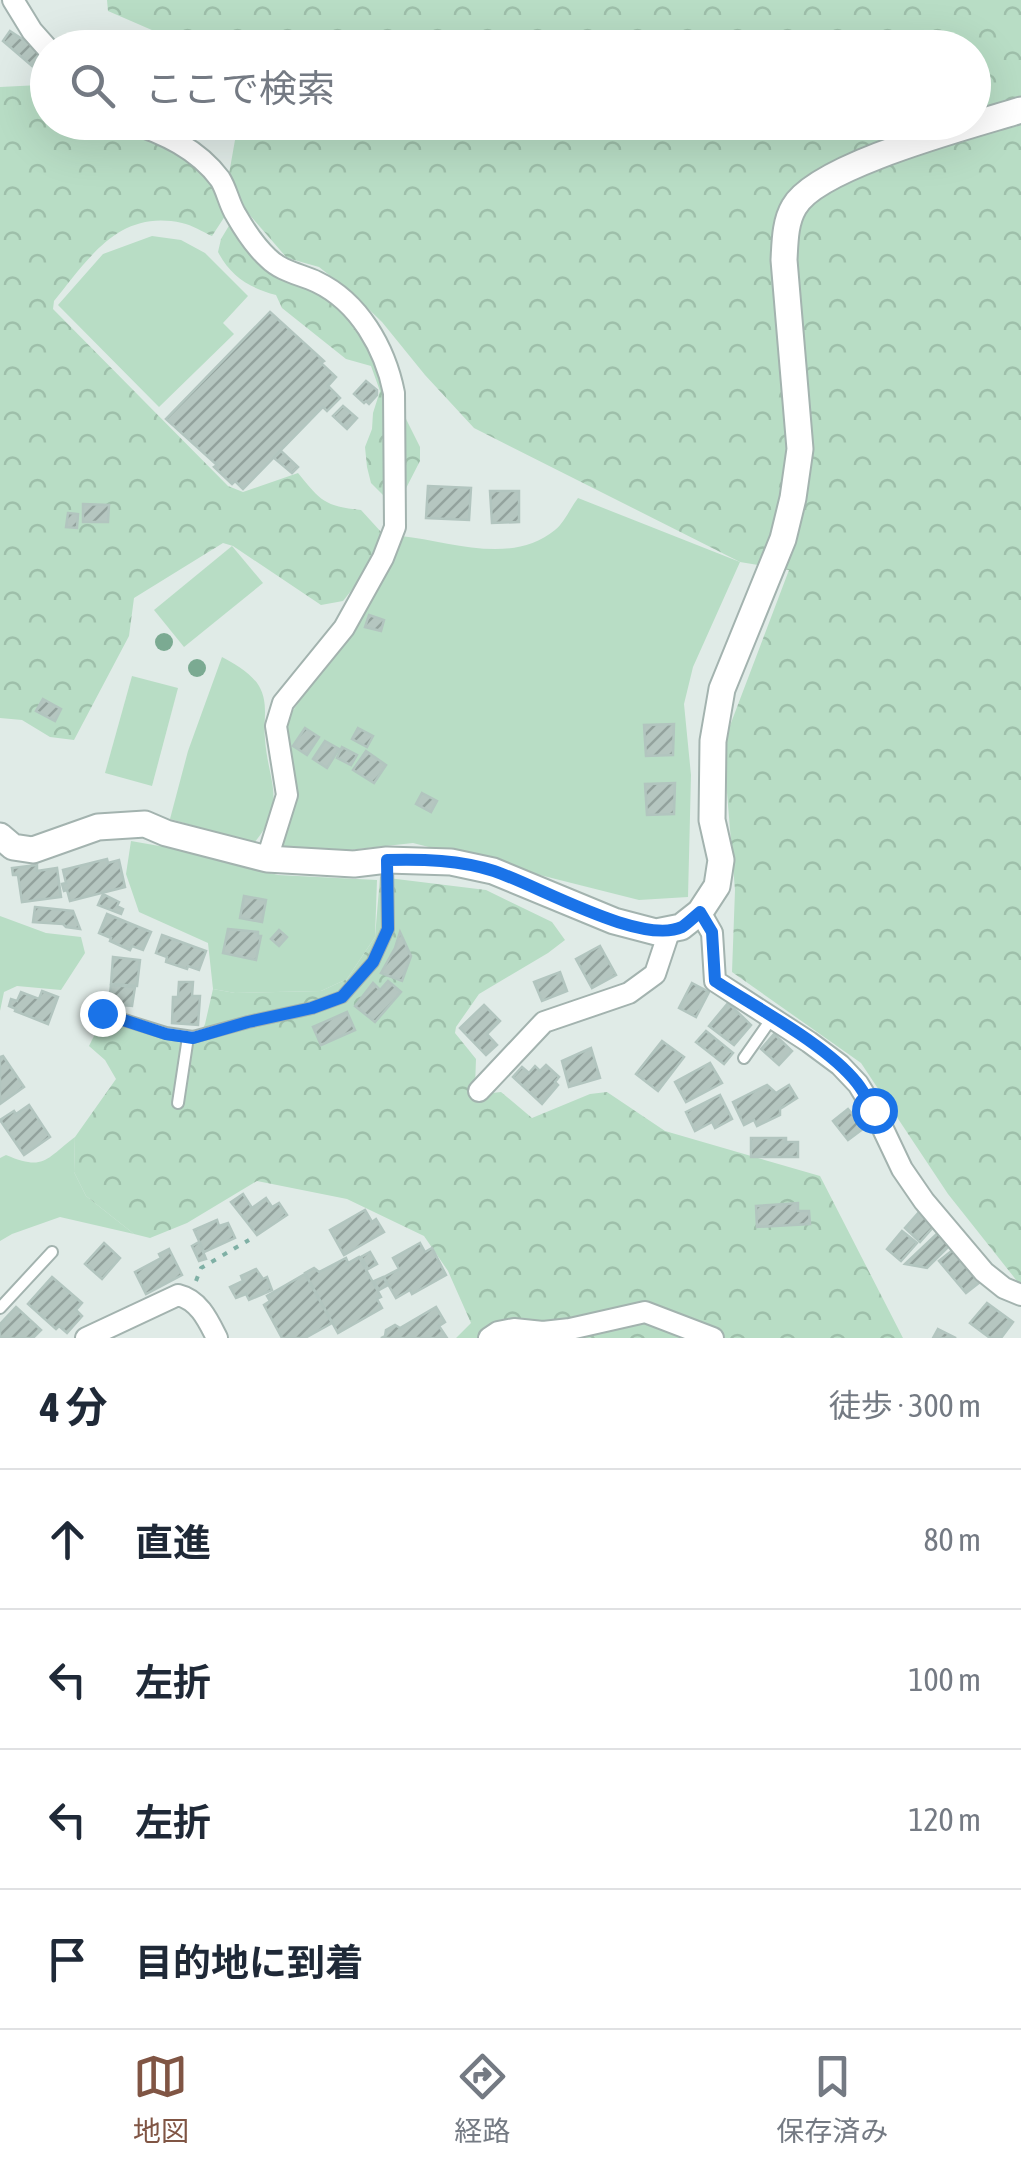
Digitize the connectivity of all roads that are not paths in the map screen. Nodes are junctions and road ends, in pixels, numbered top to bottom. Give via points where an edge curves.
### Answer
1 (13, 0) edge
2 (31, 30) edge
3 (1021, 110) edge
4 (991, 120) edge
5 (172, 140) edge
6 (929, 140) edge
7 (0, 836) edge
8 (267, 859) junction
9 (387, 860) junction
10 (700, 912) junction
11 (670, 929) junction
12 (102, 1013) dead end
13 (772, 1018) junction
14 (188, 1037) junction
15 (744, 1058) dead end
16 (479, 1091) dead end
17 (178, 1102) dead end
18 (52, 1252) dead end
19 (1021, 1295) edge
20 (0, 1308) edge
21 (86, 1338) edge
22 (217, 1338) edge
23 (489, 1338) edge
24 (713, 1338) edge

1 - 2 street
3 - 4 street
5 - 8 street via 220,180 266,257 351,307 378,343 394,393 394,527 344,628 284,704 276,726 286,794
6 - 10 street via 828,178 794,206 785,234 800,448 783,539 722,689 713,742 718,886
7 - 8 street via 34,850 98,827 144,824
8 - 9 street
9 - 11 street via 493,871 614,921
9 - 14 lane via 388,929 373,962 342,997
10 - 11 street
10 - 13 street via 712,932 715,981
11 - 16 street via 655,974 629,993 544,1022
12 - 14 lane
13 - 15 lane
13 - 19 street via 858,1084 924,1201 984,1272
14 - 17 lane
18 - 20 lane
21 - 22 street via 178,1295 191,1298
23 - 24 street via 514,1329 570,1330 645,1312

